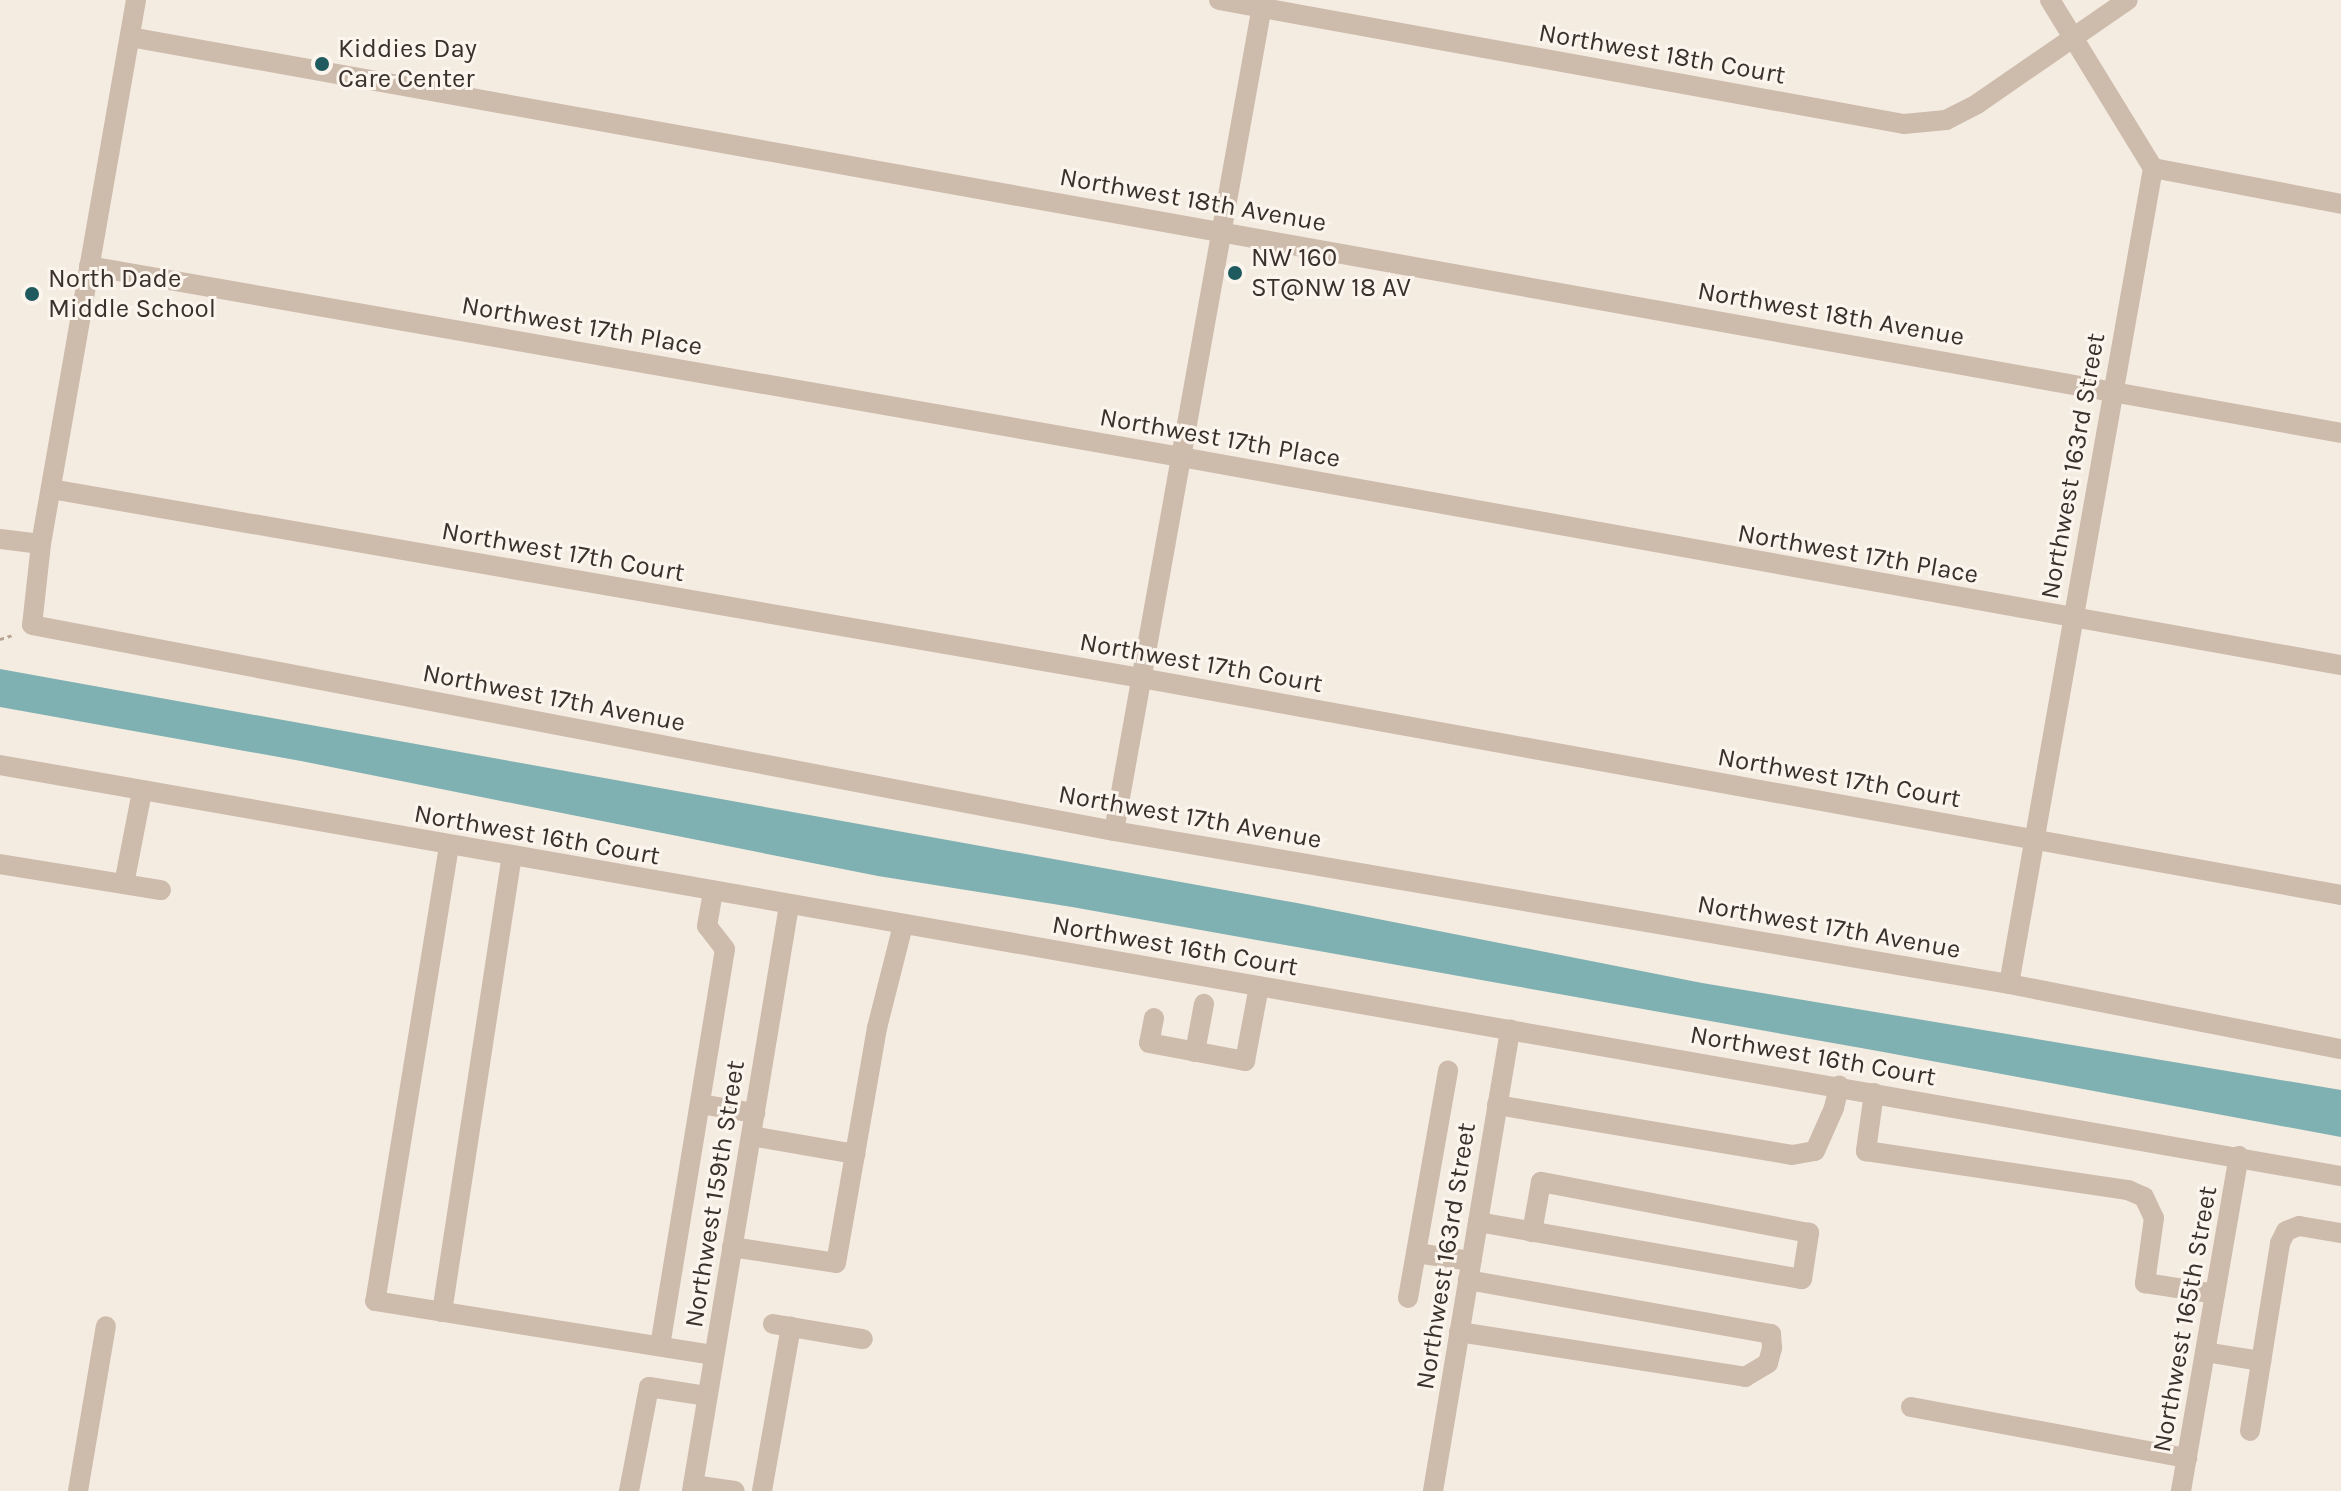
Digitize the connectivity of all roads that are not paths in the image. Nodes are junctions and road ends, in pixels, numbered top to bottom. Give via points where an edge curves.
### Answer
1 (136, 0) edge
2 (1219, 0) edge
3 (2050, 0) edge
4 (2128, 0) edge
5 (1262, 4) edge
6 (130, 37) junction
7 (2077, 39) junction
8 (2153, 168) junction
9 (2341, 204) edge
10 (1221, 231) junction
11 (89, 266) junction
12 (2111, 391) junction
13 (2341, 433) edge
14 (1181, 457) junction
15 (51, 489) junction
16 (0, 539) edge
17 (41, 544) junction
18 (2072, 619) junction
19 (2341, 665) edge
20 (1141, 678) junction
21 (0, 765) edge
22 (142, 791) junction
23 (1114, 831) junction
24 (2032, 840) junction
25 (449, 846) junction
26 (512, 857) junction
27 (0, 864) edge
28 (124, 884) junction
29 (161, 890) dead end
30 (713, 892) junction
31 (2341, 895) edge
32 (789, 906) junction
33 (903, 925) junction
34 (2009, 984) junction
35 (1259, 986) junction
36 (1204, 1004) dead end
37 (1154, 1018) dead end
38 (1510, 1029) junction
39 (2341, 1049) edge
40 (1195, 1052) junction
41 (1448, 1070) dead end
42 (1839, 1086) junction
43 (1874, 1093) junction
44 (700, 1104) junction
45 (1497, 1105) junction
46 (755, 1113) junction
47 (751, 1136) junction
48 (855, 1154) junction
49 (2239, 1156) junction
50 (2341, 1176) edge
51 (1478, 1222) junction
52 (1532, 1232) junction
53 (2341, 1233) edge
54 (732, 1247) junction
55 (1416, 1253) junction
56 (1470, 1271) junction
57 (2215, 1294) junction
58 (1408, 1298) dead end
59 (442, 1312) junction
60 (106, 1326) dead end
61 (1459, 1332) junction
62 (863, 1339) dead end
63 (660, 1346) junction
64 (2205, 1352) junction
65 (714, 1355) junction
66 (2261, 1361) junction
67 (707, 1396) junction
68 (1911, 1407) dead end
69 (2250, 1431) dead end
70 (2187, 1458) junction
71 (692, 1488) edge
72 (78, 1491) edge
73 (629, 1491) edge
74 (735, 1491) edge
75 (762, 1491) edge
76 (1433, 1491) edge
77 (2181, 1491) edge

1 - 6 street
2 - 5 street, Northwest 18th Court
3 - 7 street
4 - 7 street
5 - 7 street, Northwest 18th Court via 1904,124 1946,120
5 - 10 street
6 - 10 street, Northwest 18th Avenue
6 - 11 street
7 - 8 street
8 - 9 street
8 - 12 street, Northwest 163rd Street
10 - 12 street, Northwest 18th Avenue
10 - 14 street
11 - 14 street, Northwest 17th Place
11 - 15 street
12 - 13 street, Northwest 18th Avenue
12 - 18 street, Northwest 163rd Street
14 - 18 street, Northwest 17th Place
14 - 20 street
15 - 17 street
15 - 20 street, Northwest 17th Court
16 - 17 street
17 - 23 street, Northwest 17th Avenue via 32,625
18 - 19 street, Northwest 17th Place
18 - 24 street, Northwest 163rd Street
20 - 23 street
20 - 24 street, Northwest 17th Court
21 - 22 street, Northwest 16th Court
22 - 25 street, Northwest 16th Court
22 - 28 street
23 - 34 street, Northwest 17th Avenue
24 - 31 street, Northwest 17th Court
24 - 34 street, Northwest 163rd Street
25 - 26 street, Northwest 16th Court
25 - 59 street via 375,1301
26 - 30 street, Northwest 16th Court
26 - 59 street
27 - 28 street
28 - 29 street
30 - 32 street, Northwest 16th Court
30 - 44 street via 707,926 725,949
32 - 33 street, Northwest 16th Court
32 - 46 street, Northwest 159th Street
33 - 35 street, Northwest 16th Court
33 - 48 street via 877,1028
34 - 39 street, Northwest 17th Avenue
35 - 38 street, Northwest 16th Court
35 - 40 street via 1245,1061
36 - 40 street
37 - 40 street via 1149,1043
38 - 42 street, Northwest 16th Court
38 - 45 street, Northwest 163rd Street
41 - 55 street
42 - 43 street, Northwest 16th Court
42 - 45 street via 1815,1151 1792,1155
43 - 49 street, Northwest 16th Court
43 - 57 street via 1866,1151 2128,1190 2144,1197 2154,1218 2145,1283
44 - 46 street
44 - 63 street
45 - 51 street, Northwest 163rd Street
46 - 47 street, Northwest 159th Street
47 - 48 street
47 - 54 street, Northwest 159th Street
48 - 54 street via 836,1263
49 - 50 street, Northwest 16th Court
49 - 57 street, Northwest 165th Street
51 - 52 street
51 - 56 street, Northwest 163rd Street
52 - 52 street via 1802,1279 1809,1233 1541,1182
53 - 66 street via 2299,1226 2286,1231
54 - 65 street, Northwest 159th Street
55 - 56 street
55 - 58 street
56 - 61 street, Northwest 163rd Street
56 - 61 street via 1771,1334 1772,1348 1768,1363 1745,1377
57 - 64 street, Northwest 165th Street
59 - 63 street
60 - 72 street
61 - 76 street, Northwest 163rd Street
62 - 75 street via 782,1326
63 - 65 street
64 - 66 street
64 - 70 street, Northwest 165th Street
65 - 67 street, Northwest 159th Street
66 - 69 street
67 - 71 street, Northwest 159th Street
67 - 73 street via 649,1387
68 - 70 street
70 - 77 street, Northwest 165th Street
71 - 74 street

